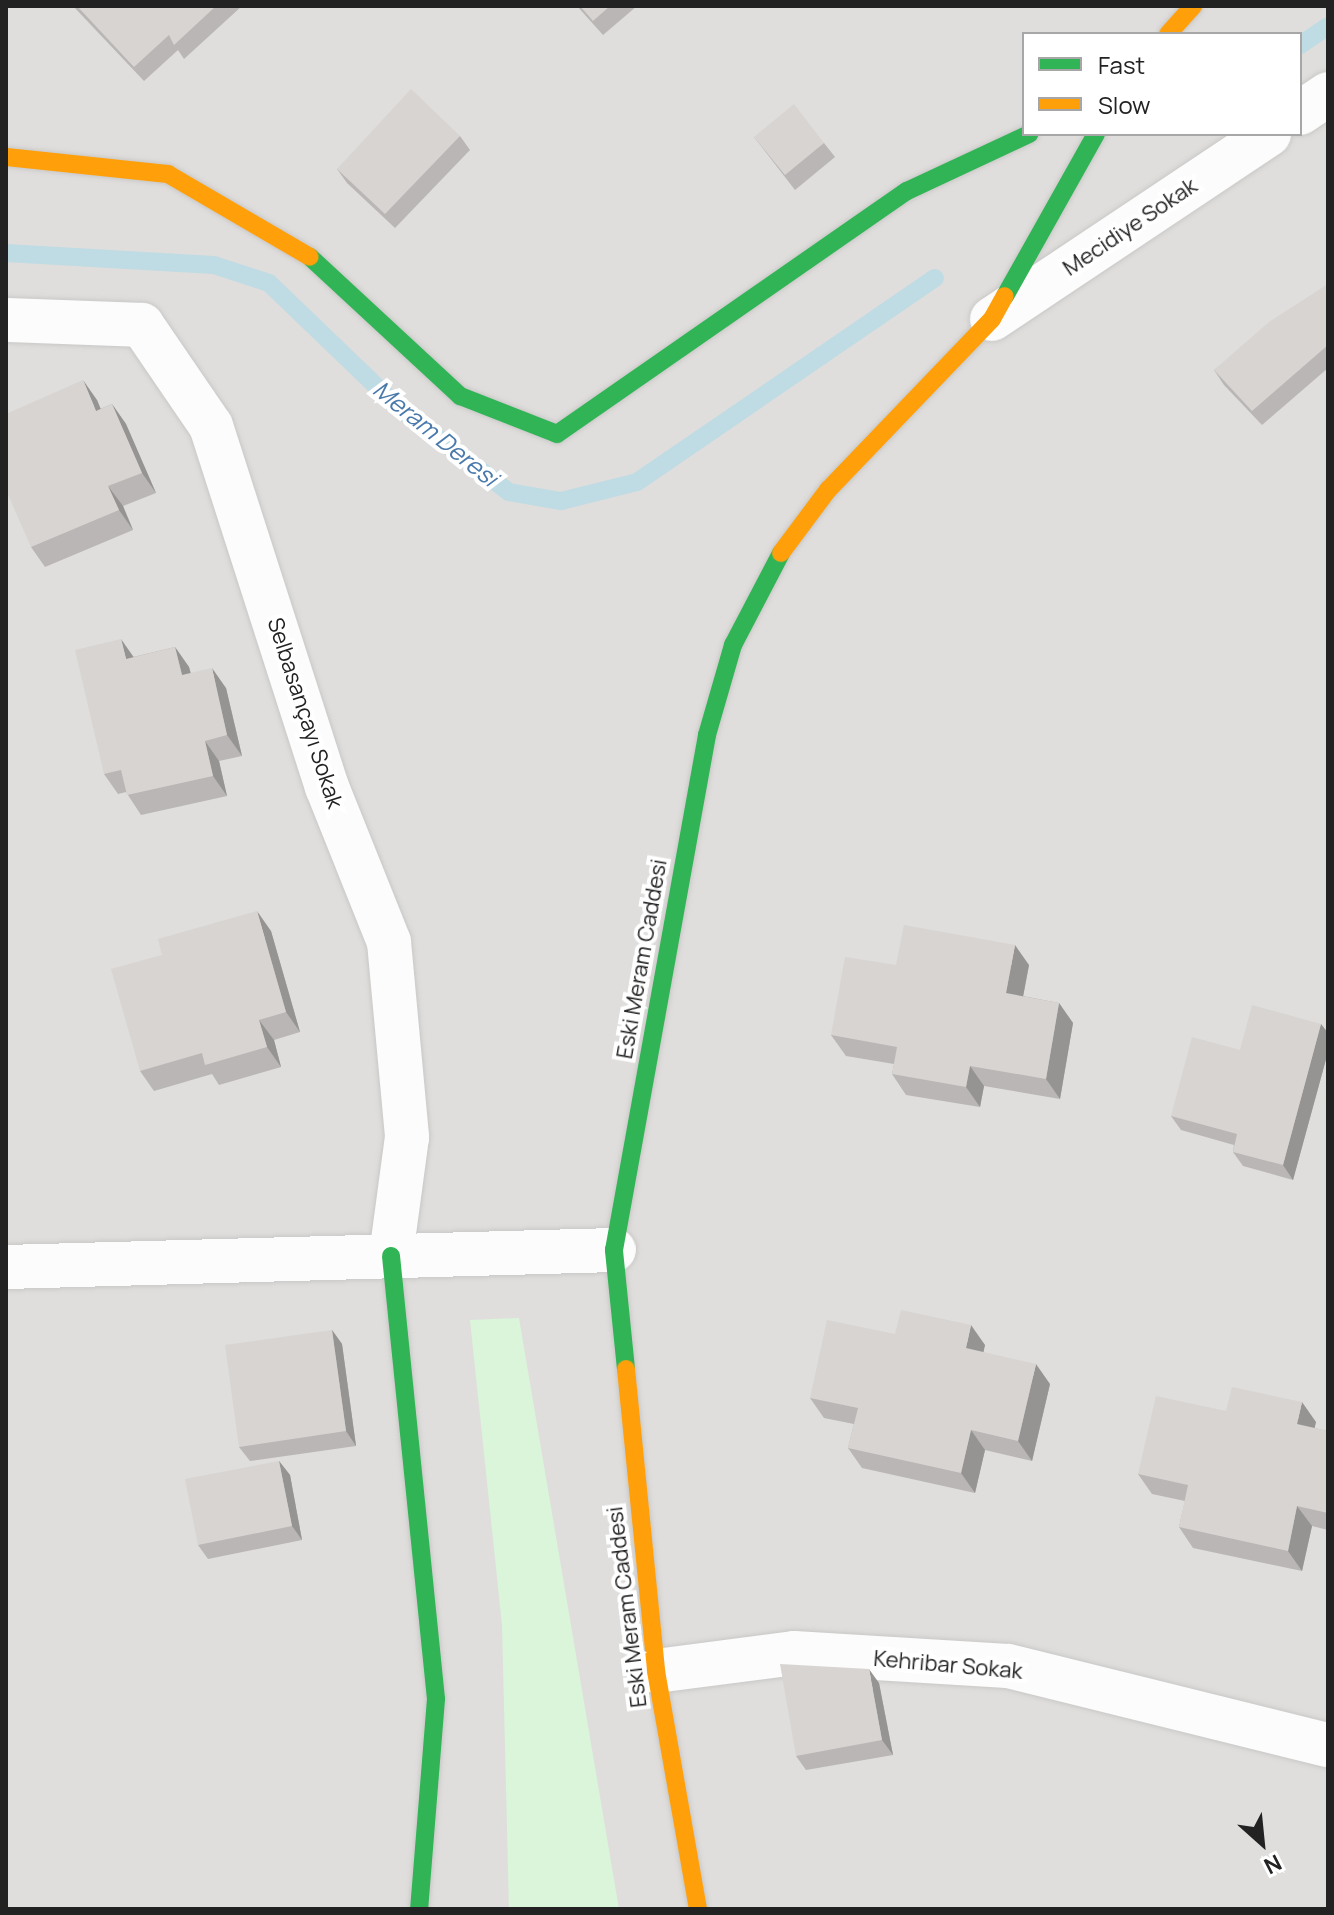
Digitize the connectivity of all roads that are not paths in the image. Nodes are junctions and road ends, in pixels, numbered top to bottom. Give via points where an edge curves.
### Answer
1 (1193, 6) edge
2 (1171, 31) edge
3 (1328, 94) edge
4 (1302, 112) edge
5 (1025, 136) edge
6 (1095, 136) edge
7 (1266, 136) edge
8 (6, 157) edge
9 (992, 319) junction
10 (6, 320) edge
11 (614, 1250) junction
12 (391, 1256) junction
13 (6, 1267) edge
14 (656, 1671) junction
15 (1328, 1745) edge
16 (419, 1909) edge
17 (698, 1909) edge

1 - 2 street
3 - 4 street
5 - 8 street via 907,191 557,434 460,396 316,261 168,174
6 - 9 street, Eski Meram Caddesi
7 - 9 street, Mecidiye Sokak
9 - 11 street, Eski Meram Caddesi via 828,490 777,558 733,645 707,735
10 - 12 street, Selbasançayı Sokak via 142,325 211,426 327,787 389,942 407,1137
11 - 12 street
11 - 14 street, Eski Meram Caddesi
12 - 13 street
12 - 16 street via 436,1699
14 - 15 street, Kehribar Sokak via 794,1653 1008,1666
14 - 17 street, Eski Meram Caddesi

